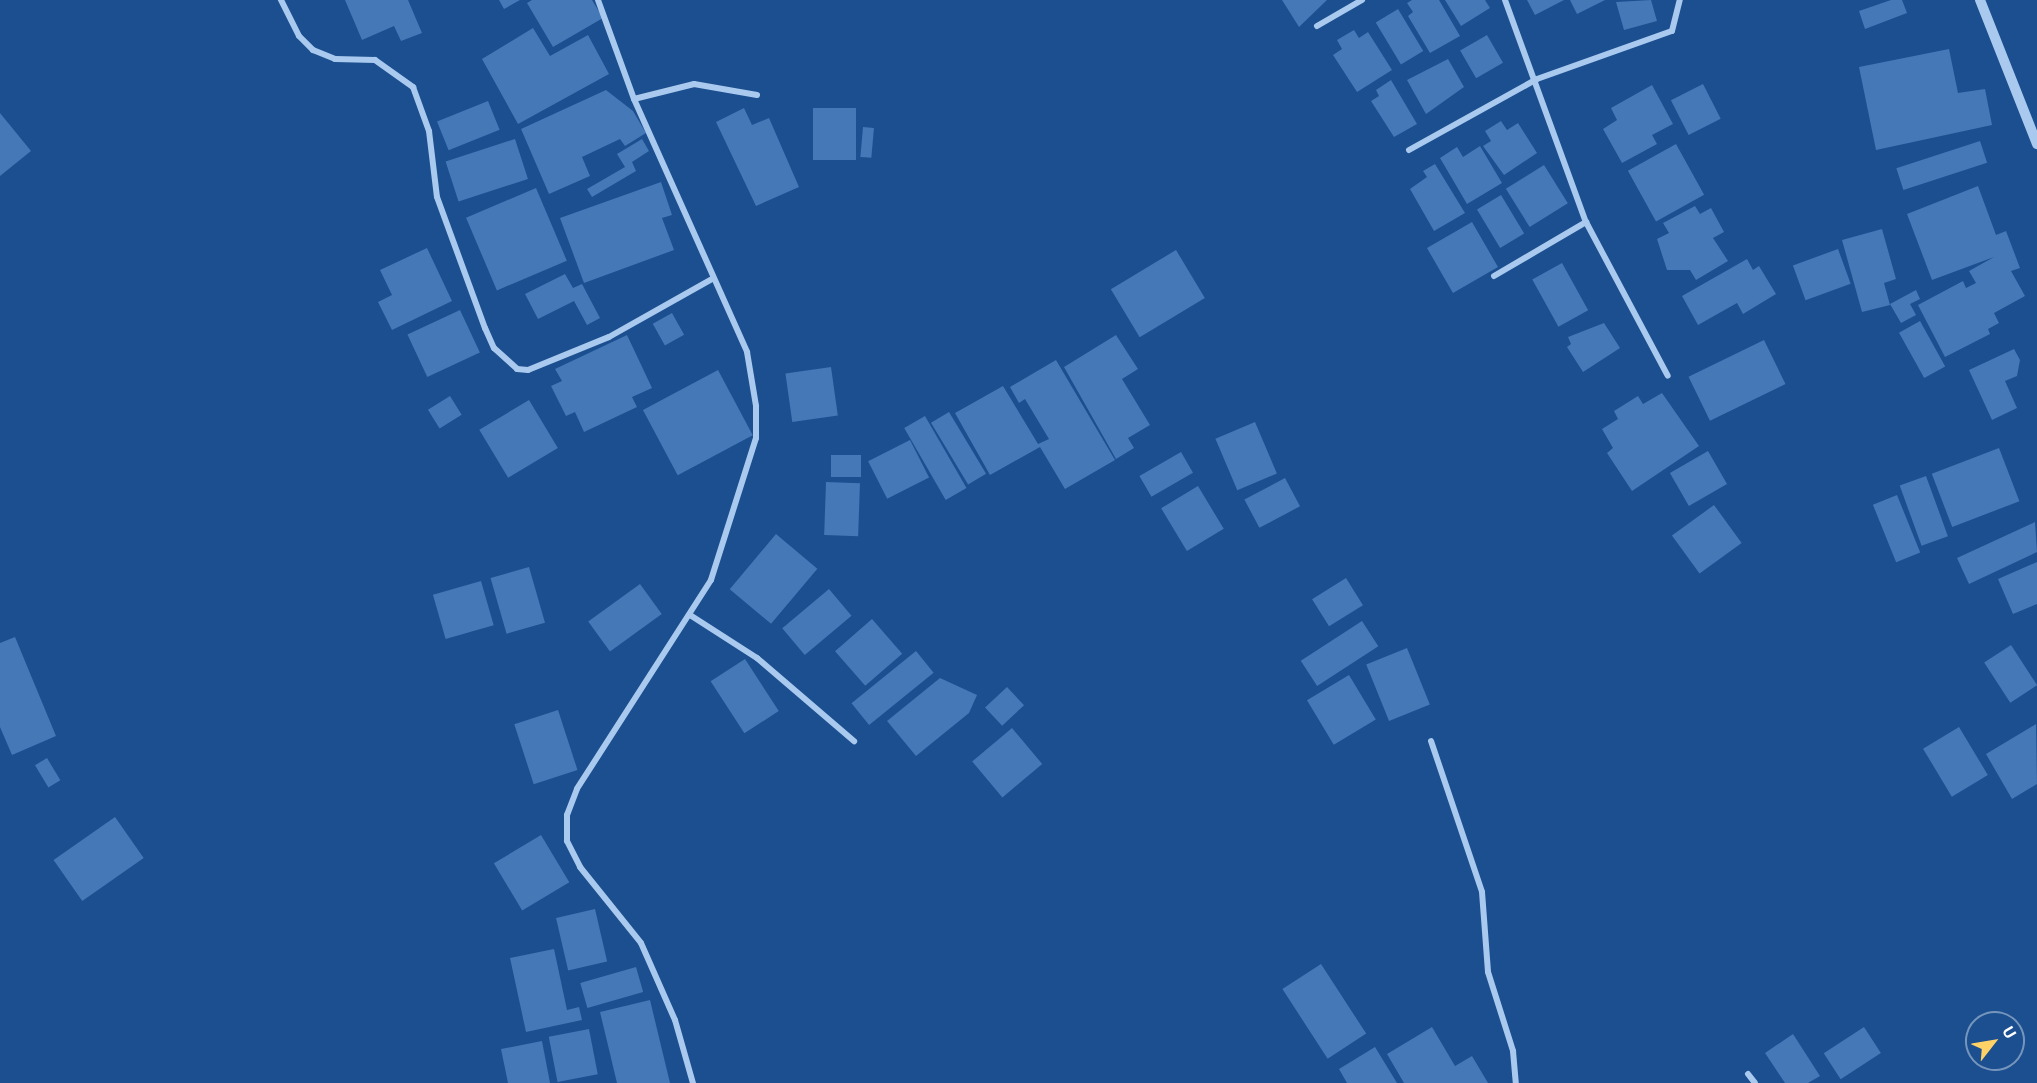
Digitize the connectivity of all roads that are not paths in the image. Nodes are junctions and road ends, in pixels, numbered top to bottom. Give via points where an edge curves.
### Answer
1 (281, 0) edge
2 (598, 0) edge
3 (1362, 0) edge
4 (1505, 0) edge
5 (1680, 0) edge
6 (1980, 0) edge
7 (1317, 26) dead end
8 (1537, 79) junction
9 (757, 95) dead end
10 (634, 99) junction
11 (2037, 144) edge
12 (1409, 150) dead end
13 (1586, 222) junction
14 (1494, 276) dead end
15 (712, 279) junction
16 (1668, 376) dead end
17 (690, 615) junction
18 (854, 741) dead end
19 (1431, 741) dead end
20 (1748, 1074) dead end
21 (693, 1083) edge
22 (1516, 1083) edge
23 (1755, 1083) edge

1 - 15 street via 299,36 313,50 335,58 375,60 413,87 429,131 437,197 494,348 512,365 528,370 609,337
2 - 10 street
3 - 7 street
4 - 8 street
5 - 8 street via 1672,31
6 - 11 street
8 - 12 street
8 - 13 street
9 - 10 street via 694,84
10 - 15 street
13 - 14 street
13 - 16 street
15 - 17 street via 747,352 756,438 711,580
17 - 18 street via 757,658
17 - 21 street via 577,789 567,815 567,841 580,867 641,943 675,1020
19 - 22 street via 1482,892 1488,972 1513,1050
20 - 23 street

